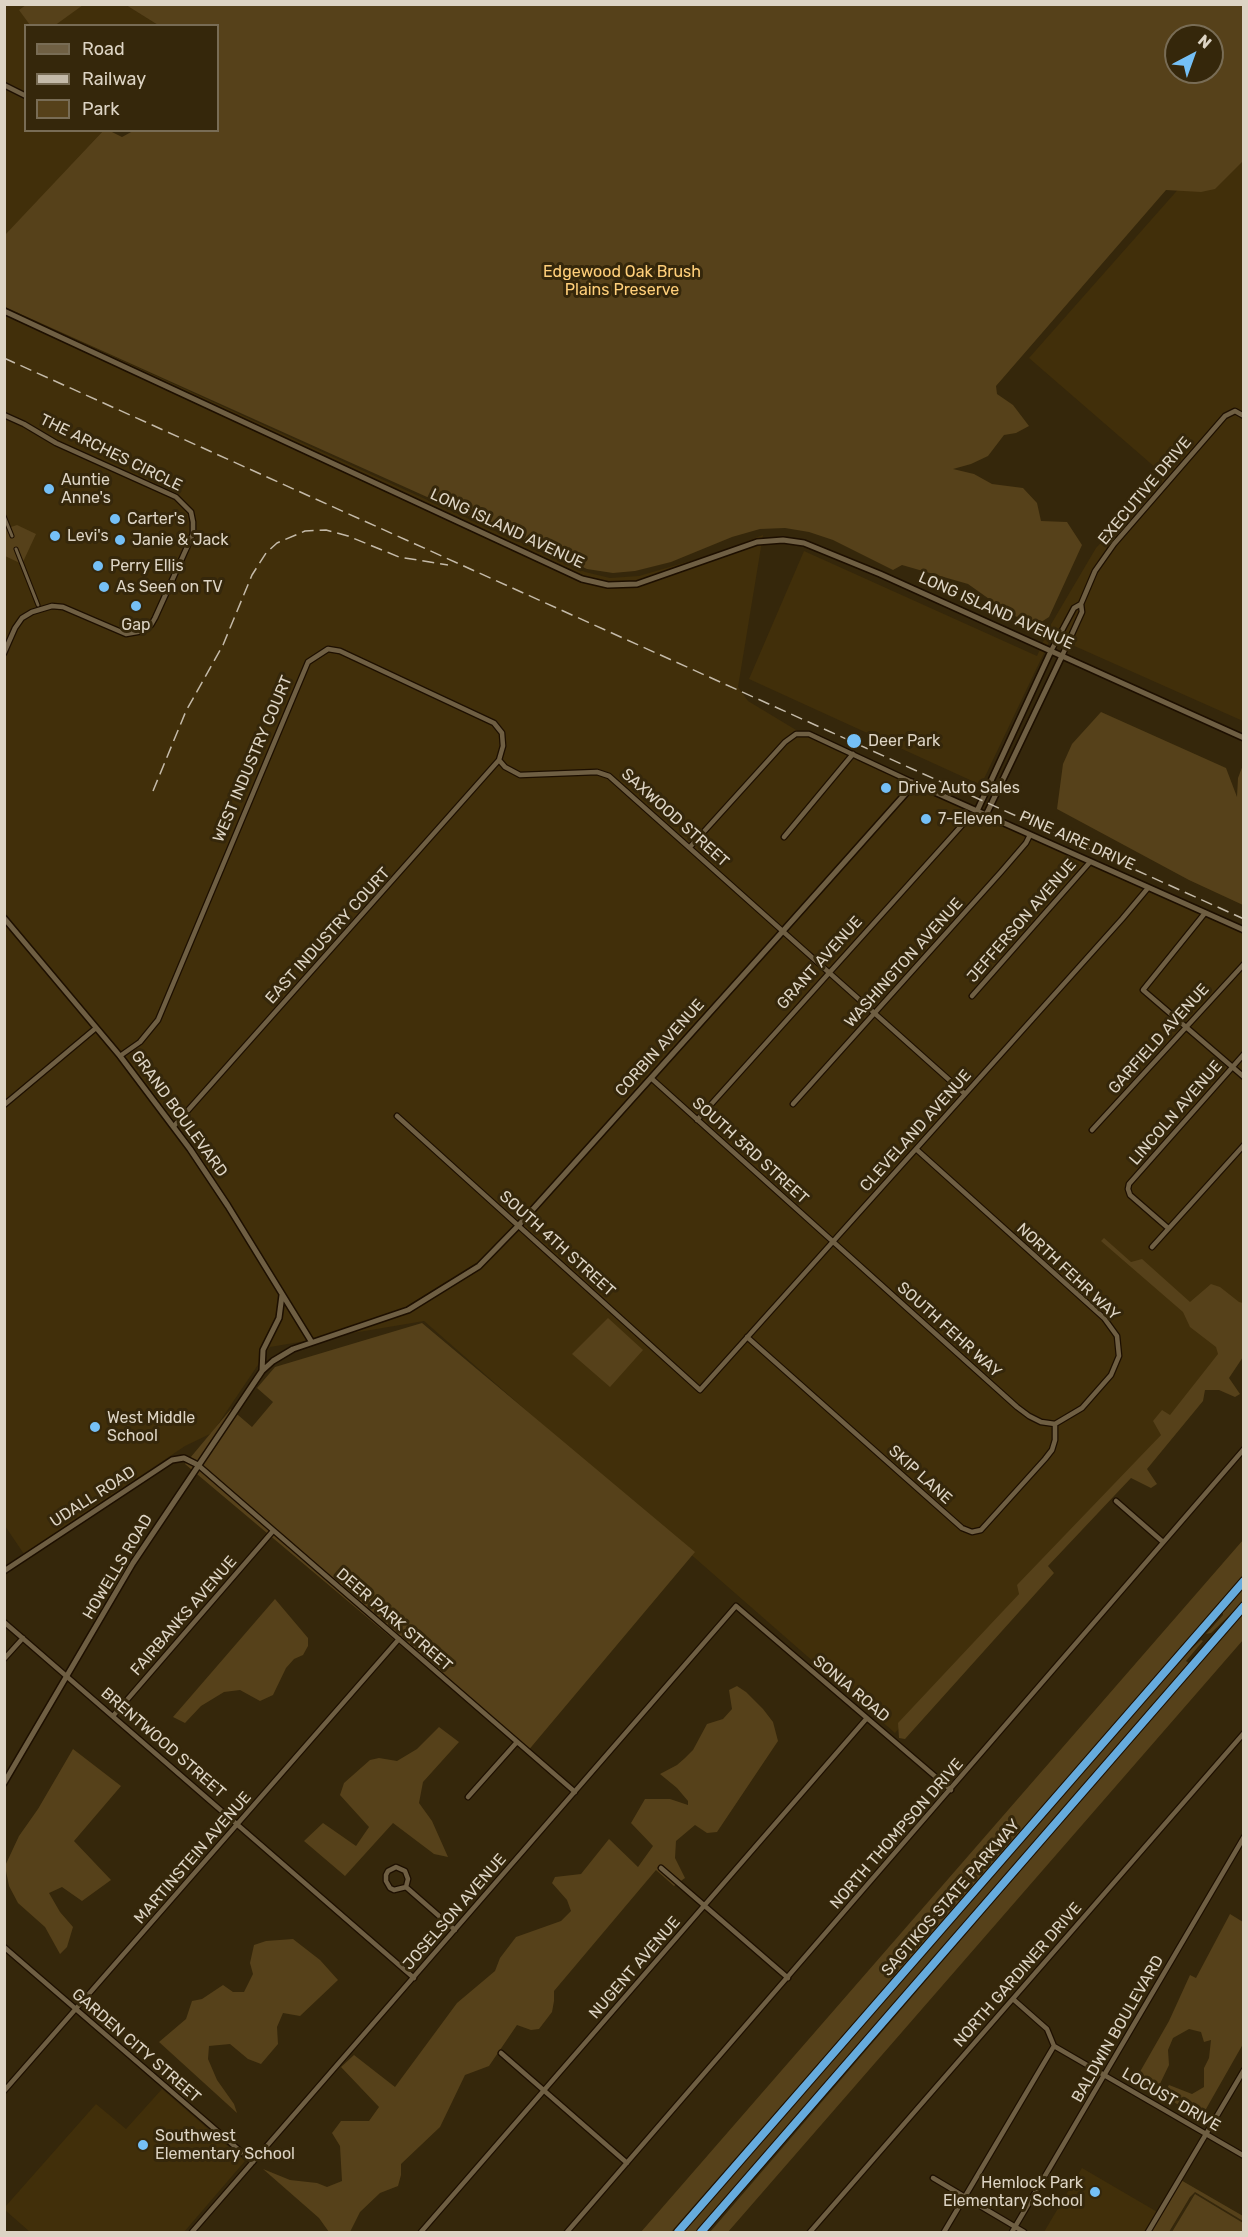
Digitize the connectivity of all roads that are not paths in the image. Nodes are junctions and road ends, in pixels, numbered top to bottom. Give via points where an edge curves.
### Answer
1 (4, 85) edge
2 (24, 95) edge
3 (4, 311) edge
4 (4, 415) edge
5 (1244, 416) edge
6 (4, 516) edge
7 (12, 536) dead end
8 (16, 549) dead end
9 (1081, 604) junction
10 (38, 605) dead end
11 (1051, 651) junction
12 (4, 653) edge
13 (1062, 656) junction
14 (1244, 738) edge
15 (854, 754) junction
16 (499, 760) junction
17 (912, 782) junction
18 (977, 812) junction
19 (986, 815) junction
20 (963, 824) dead end
21 (1030, 835) junction
22 (784, 837) dead end
23 (690, 848) junction
24 (1090, 862) junction
25 (1148, 888) junction
26 (1205, 913) junction
27 (4, 918) edge
28 (1244, 930) edge
29 (783, 931) junction
30 (1244, 964) edge
31 (830, 973) junction
32 (972, 996) dead end
33 (875, 1013) junction
34 (1186, 1027) junction
35 (96, 1028) junction
36 (1244, 1054) edge
37 (120, 1056) junction
38 (1232, 1067) junction
39 (1244, 1077) edge
40 (651, 1078) junction
41 (965, 1094) junction
42 (793, 1104) dead end
43 (4, 1105) edge
44 (397, 1116) dead end
45 (697, 1120) junction
46 (174, 1126) junction
47 (1092, 1130) dead end
48 (1244, 1145) edge
49 (916, 1149) junction
50 (518, 1226) junction
51 (1168, 1228) junction
52 (832, 1242) junction
53 (1152, 1247) dead end
54 (282, 1294) junction
55 (747, 1337) junction
56 (311, 1341) junction
57 (262, 1371) junction
58 (700, 1390) joint
59 (1055, 1424) junction
60 (1244, 1449) edge
61 (198, 1465) junction
62 (1116, 1501) dead end
63 (273, 1531) junction
64 (1163, 1542) junction
65 (4, 1571) edge
66 (1244, 1581) edge
67 (736, 1606) joint
68 (1244, 1606) edge
69 (4, 1622) edge
70 (23, 1638) junction
71 (399, 1639) junction
72 (4, 1659) edge
73 (68, 1677) junction
74 (113, 1716) junction
75 (867, 1718) junction
76 (1244, 1733) edge
77 (518, 1742) junction
78 (4, 1783) edge
79 (951, 1790) junction
80 (575, 1792) junction
81 (468, 1797) dead end
82 (238, 1825) junction
83 (1244, 1837) edge
84 (662, 1868) dead end
85 (406, 1887) junction
86 (705, 1906) junction
87 (455, 1930) junction
88 (4, 1947) edge
89 (414, 1978) junction
90 (788, 1978) junction
91 (1013, 1999) junction
92 (76, 2009) junction
93 (1054, 2046) junction
94 (501, 2053) dead end
95 (1243, 2072) edge
96 (1105, 2075) junction
97 (4, 2091) edge
98 (544, 2091) junction
99 (1206, 2134) junction
100 (1244, 2156) edge
101 (253, 2162) junction
102 (627, 2163) junction
103 (933, 2178) dead end
104 (964, 2197) junction
105 (1014, 2230) edge
106 (192, 2232) edge
107 (421, 2232) edge
108 (567, 2232) edge
109 (678, 2232) edge
110 (701, 2232) edge
111 (810, 2232) edge
112 (944, 2232) edge
113 (1024, 2232) edge
114 (1148, 2232) edge

1 - 2 street
3 - 11 street, LONG ISLAND AVENUE via 582,579 608,585 637,584 757,542 804,543
4 - 12 street, THE ARCHES CIRCLE via 176,497 191,512 193,534 155,618 143,632 126,634 52,606 22,618
5 - 9 street, EXECUTIVE DRIVE via 1235,411 1225,416 1114,544 1095,571
6 - 7 street
8 - 10 street
9 - 11 street, EXECUTIVE DRIVE via 1074,608
9 - 13 street, EXECUTIVE DRIVE via 1082,612
11 - 13 street, LONG ISLAND AVENUE
11 - 18 street
13 - 14 street, LONG ISLAND AVENUE
13 - 19 street
15 - 17 street, PINE AIRE DRIVE
15 - 22 street
15 - 23 street, PINE AIRE DRIVE via 808,734 794,735
16 - 23 street, SAXWOOD STREET via 520,775 597,772 609,776
16 - 37 street, WEST INDUSTRY COURT via 502,733 483,717 340,651 328,649 308,662 158,1020 140,1042
16 - 46 street, EAST INDUSTRY COURT
17 - 18 street, PINE AIRE DRIVE
17 - 29 street, CORBIN AVENUE
18 - 19 street, PINE AIRE DRIVE
19 - 21 street, PINE AIRE DRIVE
20 - 31 street, GRANT AVENUE
21 - 24 street, PINE AIRE DRIVE
21 - 33 street, WASHINGTON AVENUE
23 - 29 street, SAXWOOD STREET
24 - 25 street, PINE AIRE DRIVE
24 - 32 street, JEFFERSON AVENUE
25 - 26 street, PINE AIRE DRIVE
25 - 41 street, CLEVELAND AVENUE
26 - 28 street, PINE AIRE DRIVE
26 - 34 street via 1143,990
27 - 35 street, GRAND BOULEVARD
29 - 31 street, SAXWOOD STREET
29 - 40 street, CORBIN AVENUE
30 - 34 street, GARFIELD AVENUE
31 - 33 street, SAXWOOD STREET
31 - 45 street, GRANT AVENUE
33 - 41 street, SAXWOOD STREET
33 - 42 street, WASHINGTON AVENUE
34 - 38 street
34 - 47 street, GARFIELD AVENUE
35 - 37 street, GRAND BOULEVARD
35 - 43 street
36 - 38 street, LINCOLN AVENUE
37 - 46 street, GRAND BOULEVARD
38 - 39 street
38 - 51 street, LINCOLN AVENUE via 1128,1189
40 - 45 street, SOUTH 3RD STREET
40 - 50 street, CORBIN AVENUE
41 - 49 street, CLEVELAND AVENUE
44 - 50 street, SOUTH 4TH STREET
45 - 52 street, SOUTH 3RD STREET
46 - 54 street, GRAND BOULEVARD
48 - 51 street
49 - 52 street, CLEVELAND AVENUE
49 - 59 street, NORTH FEHR WAY via 1104,1318 1117,1336 1119,1356 1111,1375 1082,1408
50 - 56 street, CORBIN AVENUE via 479,1266 408,1310
50 - 58 street, SOUTH 4TH STREET
51 - 53 street
52 - 55 street, CLEVELAND AVENUE
52 - 59 street, SOUTH FEHR WAY via 1029,1416
54 - 56 street, GRAND BOULEVARD
54 - 57 street via 279,1318 263,1350
55 - 58 street, CLEVELAND AVENUE
55 - 59 street, SKIP LANE via 962,1528 972,1532 981,1530 1046,1459 1055,1440
56 - 57 street, CORBIN AVENUE via 283,1354
57 - 61 street, HOWELLS ROAD
60 - 64 street, NORTH THOMPSON DRIVE
61 - 63 street, DEER PARK STREET
61 - 65 street, UDALL ROAD via 184,1458 171,1460
61 - 73 street, HOWELLS ROAD via 133,1563
62 - 64 street
63 - 71 street, DEER PARK STREET
63 - 74 street, FAIRBANKS AVENUE
64 - 79 street, NORTH THOMPSON DRIVE
66 - 109 highway, SAGTIKOS STATE PARKWAY
67 - 75 street, SONIA ROAD
67 - 80 street, JOSELSON AVENUE
68 - 110 highway, SAGTIKOS STATE PARKWAY
69 - 70 street, BRENTWOOD STREET
70 - 72 street
70 - 73 street, BRENTWOOD STREET
71 - 77 street, DEER PARK STREET
71 - 82 street, MARTINSTEIN AVENUE
73 - 74 street, BRENTWOOD STREET
73 - 78 street, HOWELLS ROAD
74 - 82 street, BRENTWOOD STREET
75 - 79 street, SONIA ROAD
75 - 86 street, NUGENT AVENUE
76 - 91 street, NORTH GARDINER DRIVE
77 - 80 street, DEER PARK STREET
77 - 81 street
79 - 90 street, NORTH THOMPSON DRIVE
80 - 87 street, JOSELSON AVENUE
82 - 89 street, BRENTWOOD STREET
82 - 92 street, MARTINSTEIN AVENUE
83 - 96 street, BALDWIN BOULEVARD
84 - 86 street
85 - 85 street via 405,1871 396,1867 388,1871 386,1881 390,1888
85 - 87 street
86 - 90 street
86 - 98 street, NUGENT AVENUE
87 - 89 street, JOSELSON AVENUE
88 - 92 street, GARDEN CITY STREET
89 - 101 street, JOSELSON AVENUE
90 - 102 street, NORTH THOMPSON DRIVE
91 - 93 street via 1047,2029
91 - 111 street, NORTH GARDINER DRIVE
92 - 97 street, MARTINSTEIN AVENUE
92 - 101 street, GARDEN CITY STREET
93 - 96 street, LOCUST DRIVE
93 - 104 street
94 - 98 street
95 - 99 street
96 - 99 street, LOCUST DRIVE
96 - 105 street, BALDWIN BOULEVARD
98 - 102 street
98 - 107 street, NUGENT AVENUE
99 - 100 street, LOCUST DRIVE
99 - 114 street
101 - 106 street, JOSELSON AVENUE
102 - 108 street, NORTH THOMPSON DRIVE
103 - 104 street
104 - 105 street
104 - 112 street
105 - 113 street

